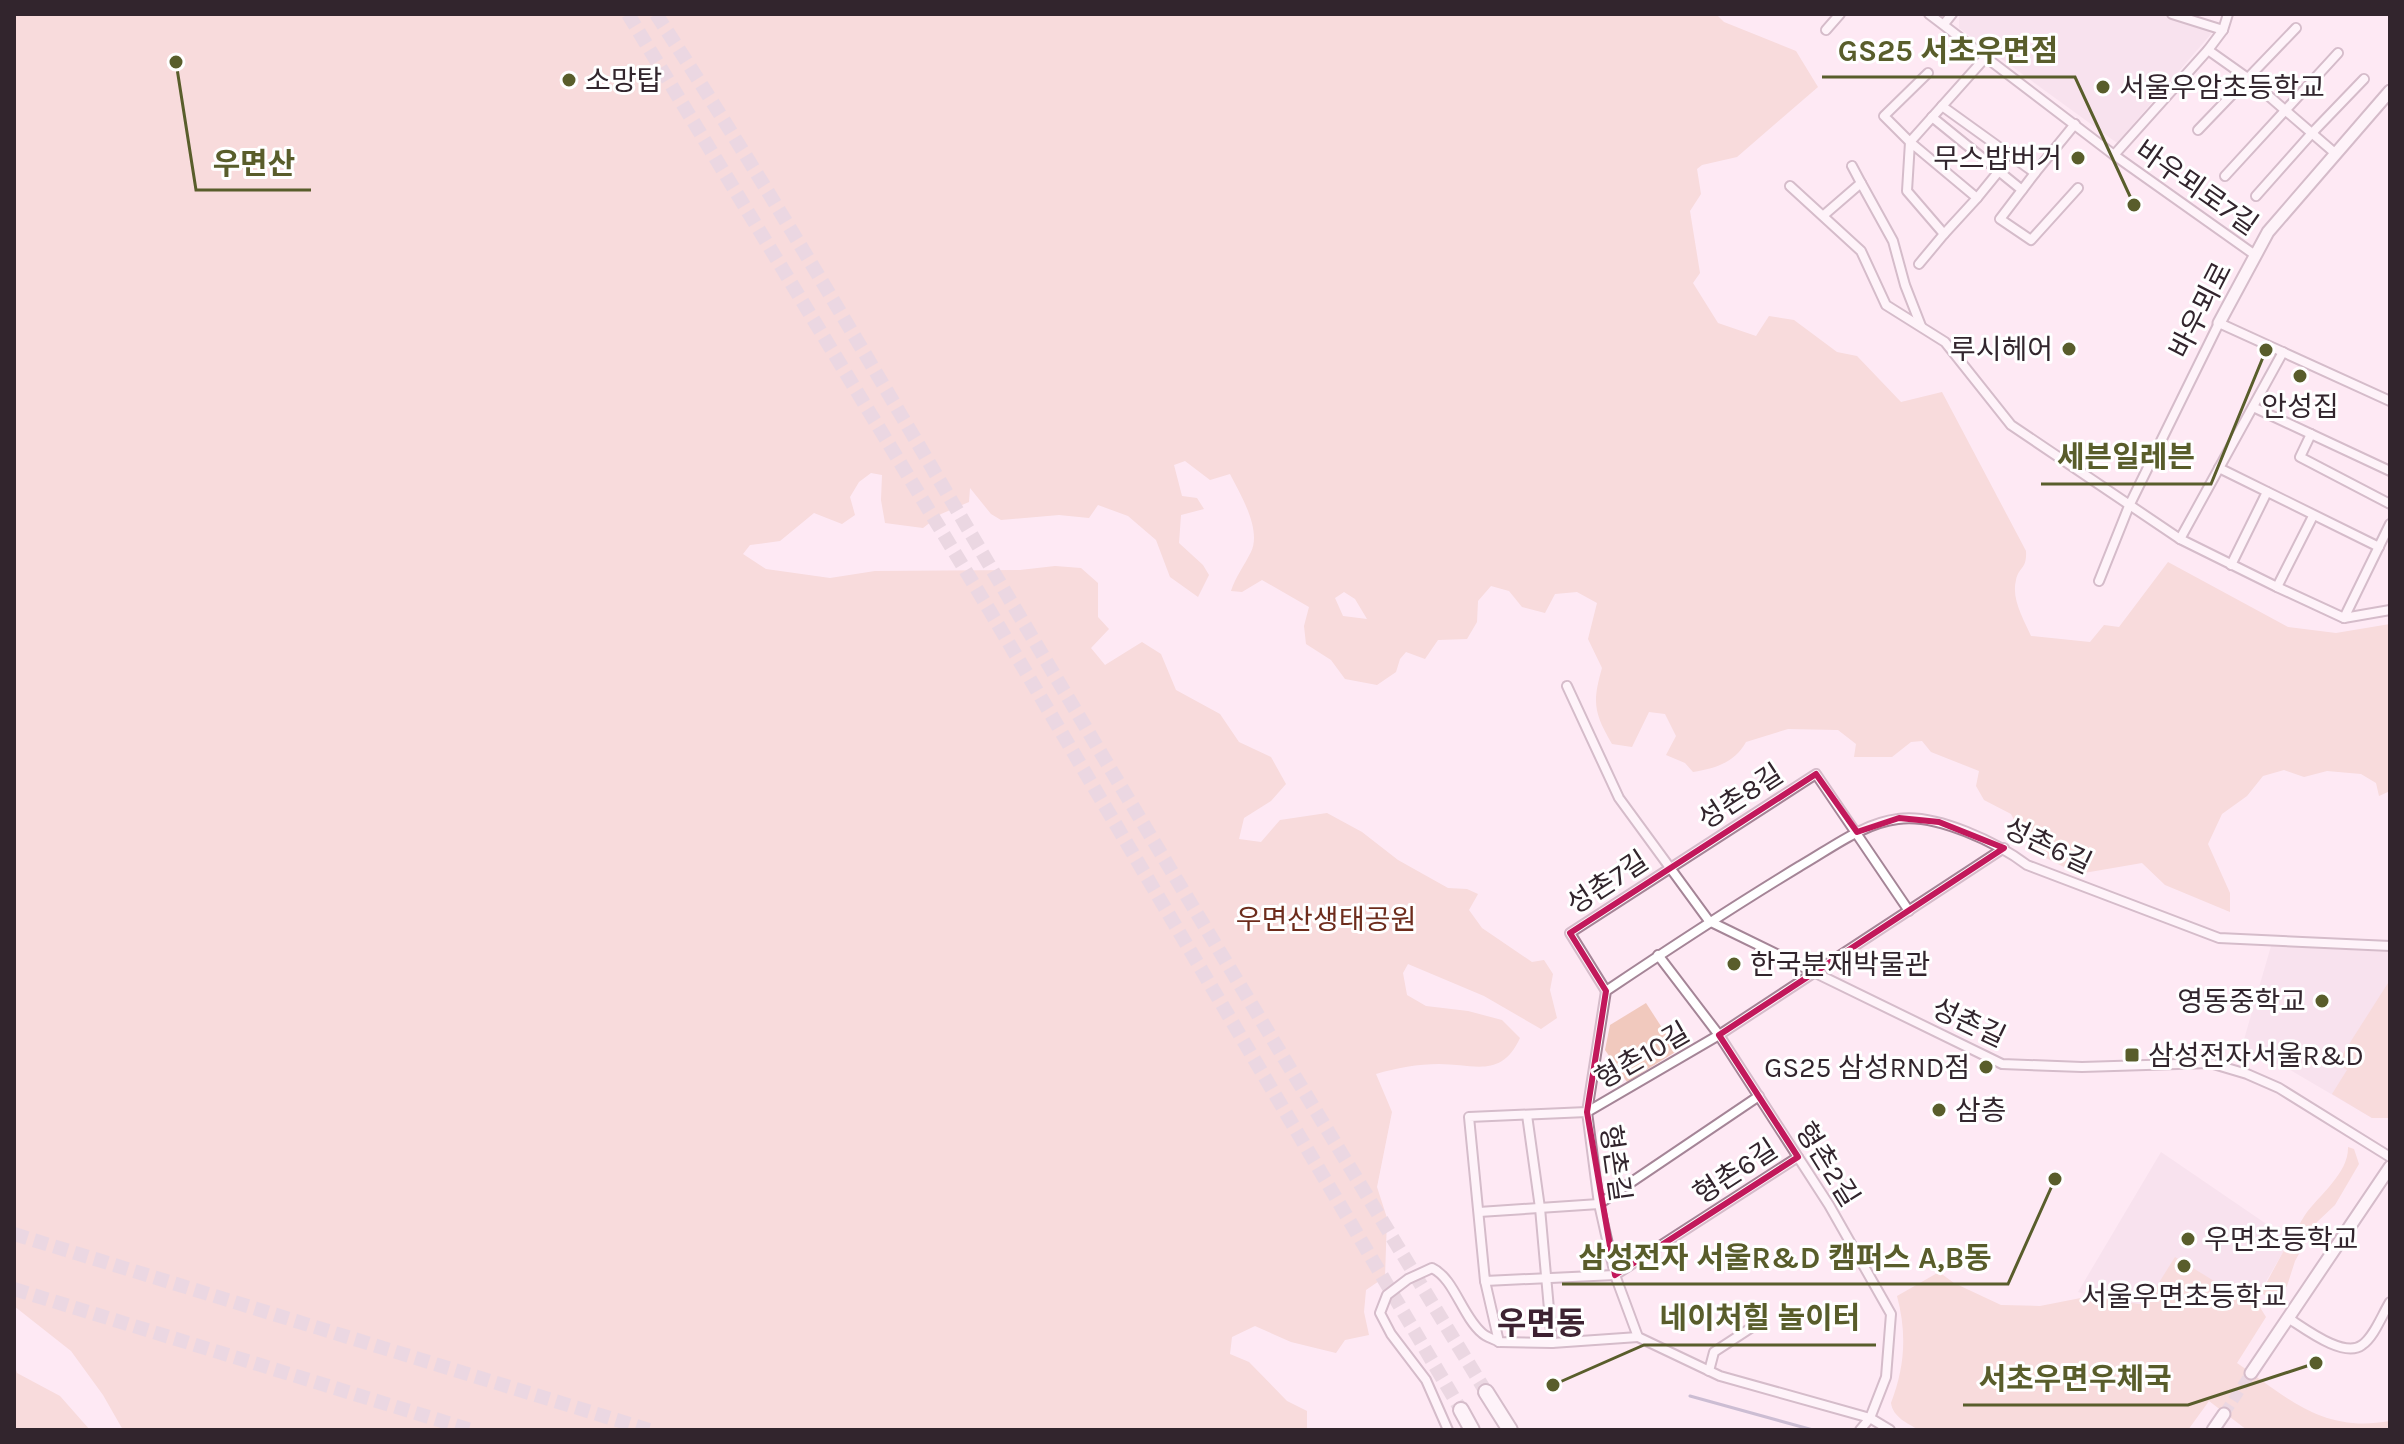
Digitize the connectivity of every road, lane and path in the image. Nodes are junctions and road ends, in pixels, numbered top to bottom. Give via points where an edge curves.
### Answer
1 (1840, 14) edge
2 (1929, 14) edge
3 (1952, 14) edge
4 (2172, 14) edge
5 (2228, 14) edge
6 (1944, 24) junction
7 (2296, 28) dead end
8 (1826, 30) dead end
9 (2223, 30) junction
10 (2208, 50) junction
11 (2338, 53) dead end
12 (1985, 58) junction
13 (1928, 73) dead end
14 (2249, 79) junction
15 (2364, 79) dead end
16 (2390, 91) edge
17 (1942, 106) junction
18 (2284, 109) junction
19 (1932, 117) junction
20 (2075, 124) junction
21 (2198, 130) dead end
22 (2312, 133) junction
23 (1910, 142) junction
24 (2336, 154) junction
25 (2114, 155) junction
26 (1852, 166) dead end
27 (1999, 171) junction
28 (2035, 173) junction
29 (2225, 176) dead end
30 (1861, 183) junction
31 (1790, 186) dead end
32 (2078, 188) dead end
33 (2022, 190) junction
34 (2256, 196) dead end
35 (1977, 198) junction
36 (1824, 215) junction
37 (1944, 234) junction
38 (2255, 255) junction
39 (1919, 264) dead end
40 (2219, 323) junction
41 (1921, 327) junction
42 (2283, 352) junction
43 (2390, 401) edge
44 (2253, 407) junction
45 (2311, 434) junction
46 (2219, 468) junction
47 (2390, 471) edge
48 (2267, 492) junction
49 (2390, 504) edge
50 (2129, 506) junction
51 (2313, 516) junction
52 (2390, 524) edge
53 (2180, 539) junction
54 (2379, 547) junction
55 (2231, 565) junction
56 (2099, 581) dead end
57 (2277, 587) junction
58 (2390, 610) edge
59 (2344, 618) junction
60 (1567, 686) dead end
61 (1857, 832) junction
62 (2004, 848) junction
63 (1669, 868) junction
64 (1909, 911) junction
65 (1709, 921) junction
66 (2390, 946) edge
67 (1658, 955) junction
68 (1814, 974) junction
69 (1606, 991) junction
70 (1719, 1035) junction
71 (1759, 1096) junction
72 (1587, 1112) junction
73 (1527, 1115) junction
74 (1798, 1157) junction
75 (2390, 1157) edge
76 (2390, 1167) edge
77 (1599, 1204) junction
78 (1540, 1208) junction
79 (1479, 1212) junction
80 (1615, 1275) junction
81 (1547, 1278) junction
82 (1485, 1281) junction
83 (2390, 1302) edge
84 (2288, 1318) junction
85 (1763, 1320) dead end
86 (1638, 1337) junction
87 (1499, 1342) junction
88 (1552, 1343) junction
89 (1709, 1371) junction
90 (2251, 1373) tunnel mouth
91 (1486, 1392) tunnel mouth
92 (1461, 1410) tunnel mouth
93 (2224, 1414) tunnel mouth
94 (1870, 1418) junction
95 (1448, 1430) edge
96 (1472, 1430) edge
97 (1510, 1430) edge
98 (1860, 1430) edge
99 (1890, 1430) edge
100 (2213, 1430) edge

1 - 8 street
2 - 6 street, 바우뫼로7길
3 - 6 street
4 - 9 street
5 - 9 street, 바우뫼로7길
6 - 12 street, 바우뫼로7길
7 - 14 street
9 - 10 street, 바우뫼로7길
10 - 14 street
10 - 25 street, 바우뫼로7길
11 - 18 street
12 - 17 street
12 - 20 street, 바우뫼로7길
13 - 23 street via 1884,116
14 - 18 street
14 - 21 street
15 - 22 street
16 - 24 street, 바우뫼로
17 - 19 street
17 - 28 street
18 - 22 street
18 - 29 street
19 - 23 street
19 - 27 street
20 - 25 street, 바우뫼로7길
20 - 28 street
22 - 24 street
22 - 34 street
23 - 35 street
23 - 37 street via 1907,191
24 - 38 street, 바우뫼로 via 2268,232
25 - 38 street, 바우뫼로7길
26 - 30 street
27 - 33 street
27 - 35 street
28 - 33 street
30 - 36 street
30 - 41 street via 1893,241
31 - 36 street
32 - 33 street via 2031,240 2000,219
35 - 37 street
36 - 41 street via 1861,251 1886,305
37 - 39 street
38 - 40 street, 바우뫼로
40 - 42 street
40 - 50 street, 바우뫼로
41 - 50 street via 1945,342 2011,425
42 - 43 street
42 - 44 street
44 - 45 street
44 - 46 street
45 - 47 street
45 - 49 street via 2300,457
46 - 48 street
46 - 53 street
48 - 51 street
48 - 55 street
50 - 53 street
50 - 56 street, 바우뫼로
51 - 54 street
51 - 57 street
52 - 54 street
53 - 55 street
54 - 59 street
55 - 57 street
57 - 59 street
58 - 59 street
60 - 63 street, 성촌길 via 1619,798
61 - 62 street, 성촌6길 via 1899,818 1939,822
61 - 63 street, 성촌8길 via 1816,774
61 - 64 street
61 - 65 street, 성촌6길
62 - 64 street, 형촌10길
62 - 66 street, 성촌6길 via 2027,865 2219,938
63 - 65 street, 성촌길
63 - 69 street, 성촌7길 via 1570,933
64 - 68 street, 형촌10길
65 - 67 street
65 - 68 street, 성촌길
67 - 69 street
67 - 70 street, 형촌2길
68 - 70 street, 형촌10길
68 - 75 street, 성촌길 via 2002,1064 2210,1063 2247,1074
69 - 72 street, 형촌길
70 - 71 street, 형촌2길
70 - 72 street, 형촌10길
71 - 74 street, 형촌2길
71 - 77 street
72 - 73 street
72 - 77 street, 형촌길
73 - 78 street
73 - 79 street via 1469,1117
74 - 80 street, 형촌6길
74 - 94 street, 형촌2길 via 1891,1314 1886,1377
76 - 84 street
77 - 78 street
77 - 80 street, 형촌길
78 - 79 street
78 - 81 street
79 - 82 street
80 - 81 street
80 - 86 street, 형촌길
81 - 82 street
81 - 88 street
82 - 87 street
83 - 84 street via 2364,1345 2355,1349 2333,1345
84 - 90 street
85 - 89 street via 1714,1352
86 - 88 street
86 - 89 street
87 - 88 street
87 - 95 street via 1482,1334 1442,1273 1432,1268 1387,1295 1380,1313 1426,1380
89 - 94 street
91 - 97 highway
92 - 96 highway
93 - 100 street
94 - 98 street, 형촌2길
94 - 99 street

